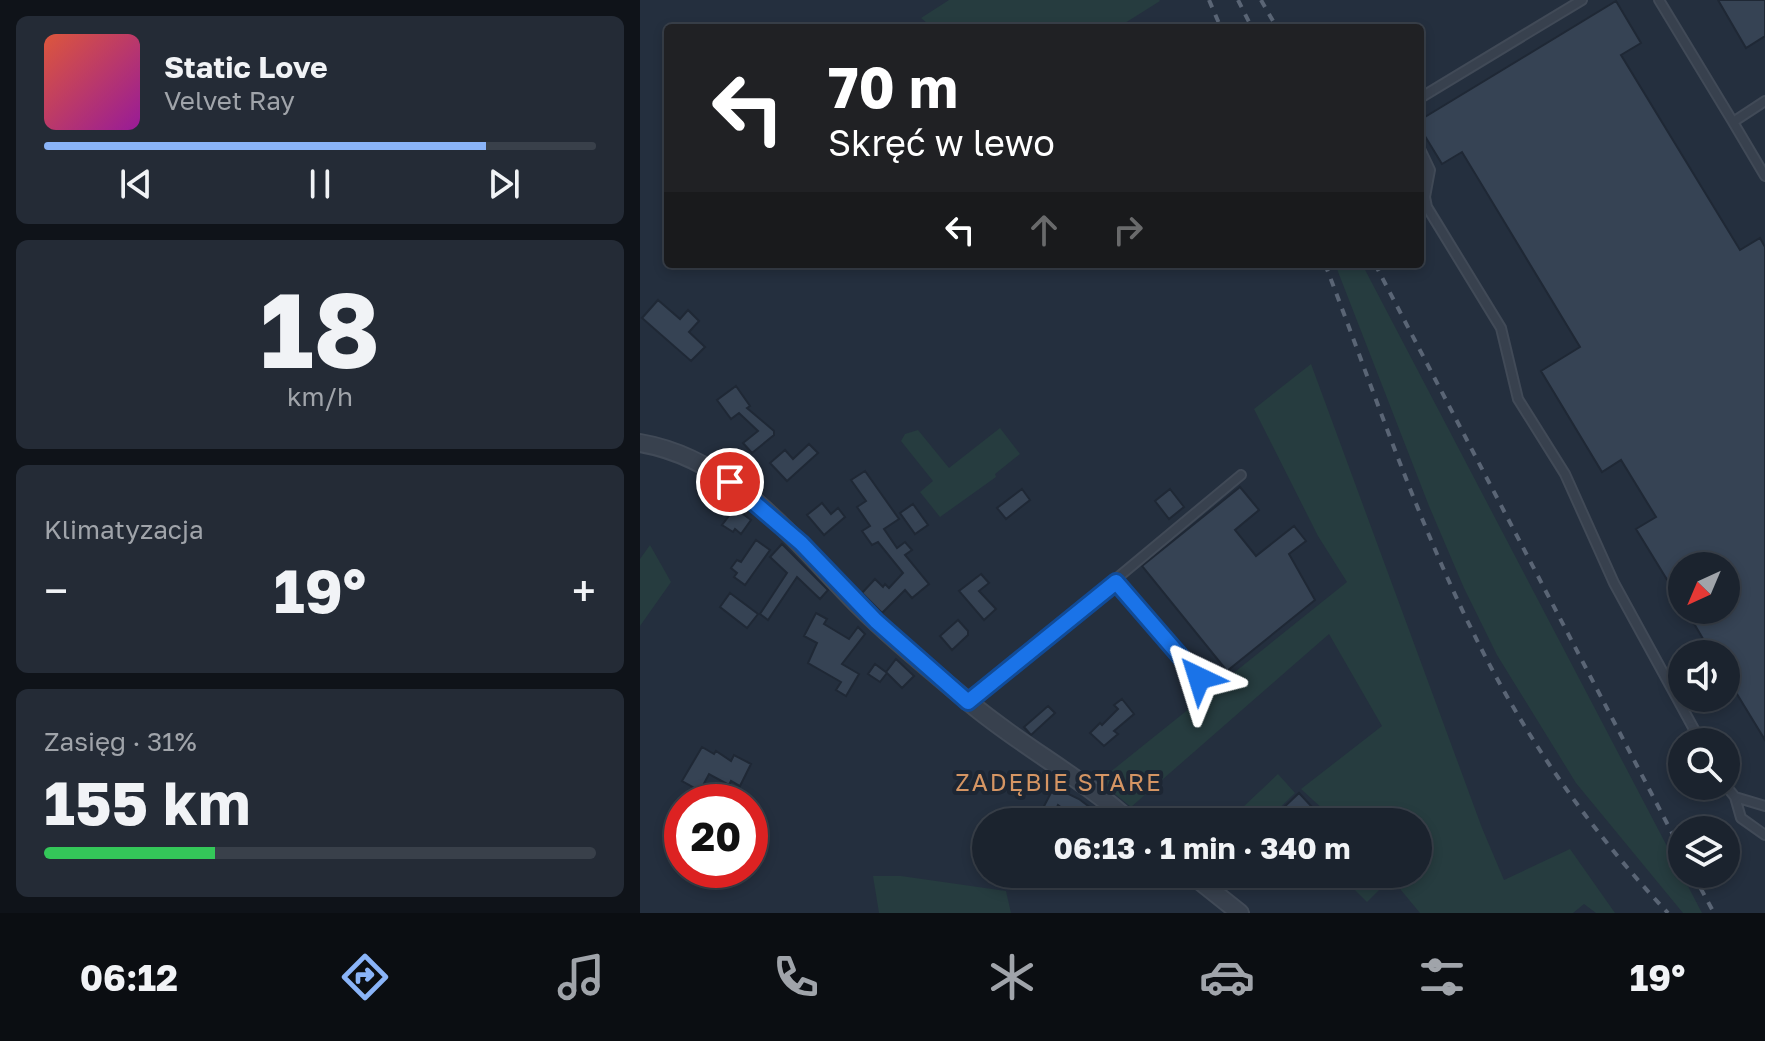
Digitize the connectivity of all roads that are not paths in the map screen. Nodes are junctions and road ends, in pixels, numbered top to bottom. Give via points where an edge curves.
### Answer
1 (1582, 0) edge
2 (1659, 0) edge
3 (1424, 96) edge
4 (1765, 101) edge
5 (1733, 122) junction
6 (1424, 157) edge
7 (1765, 176) edge
8 (640, 443) edge
9 (1241, 475) dead end
10 (1116, 582) junction
11 (1199, 678) dead end
12 (968, 702) junction
13 (1693, 728) edge
14 (1740, 798) edge
15 (1736, 800) edge
16 (1765, 806) edge
17 (1115, 808) edge
18 (1765, 835) edge
19 (1209, 888) edge
20 (1240, 913) edge

1 - 3 lane
2 - 5 lane
4 - 5 lane
5 - 7 lane
6 - 13 lane via 1430,170 1427,207 1501,328 1518,399 1565,474 1614,583
8 - 12 street via 687,456 738,489
9 - 10 lane
10 - 11 lane
10 - 12 lane
12 - 17 street
14 - 16 lane
15 - 18 lane via 1741,818
19 - 20 street

